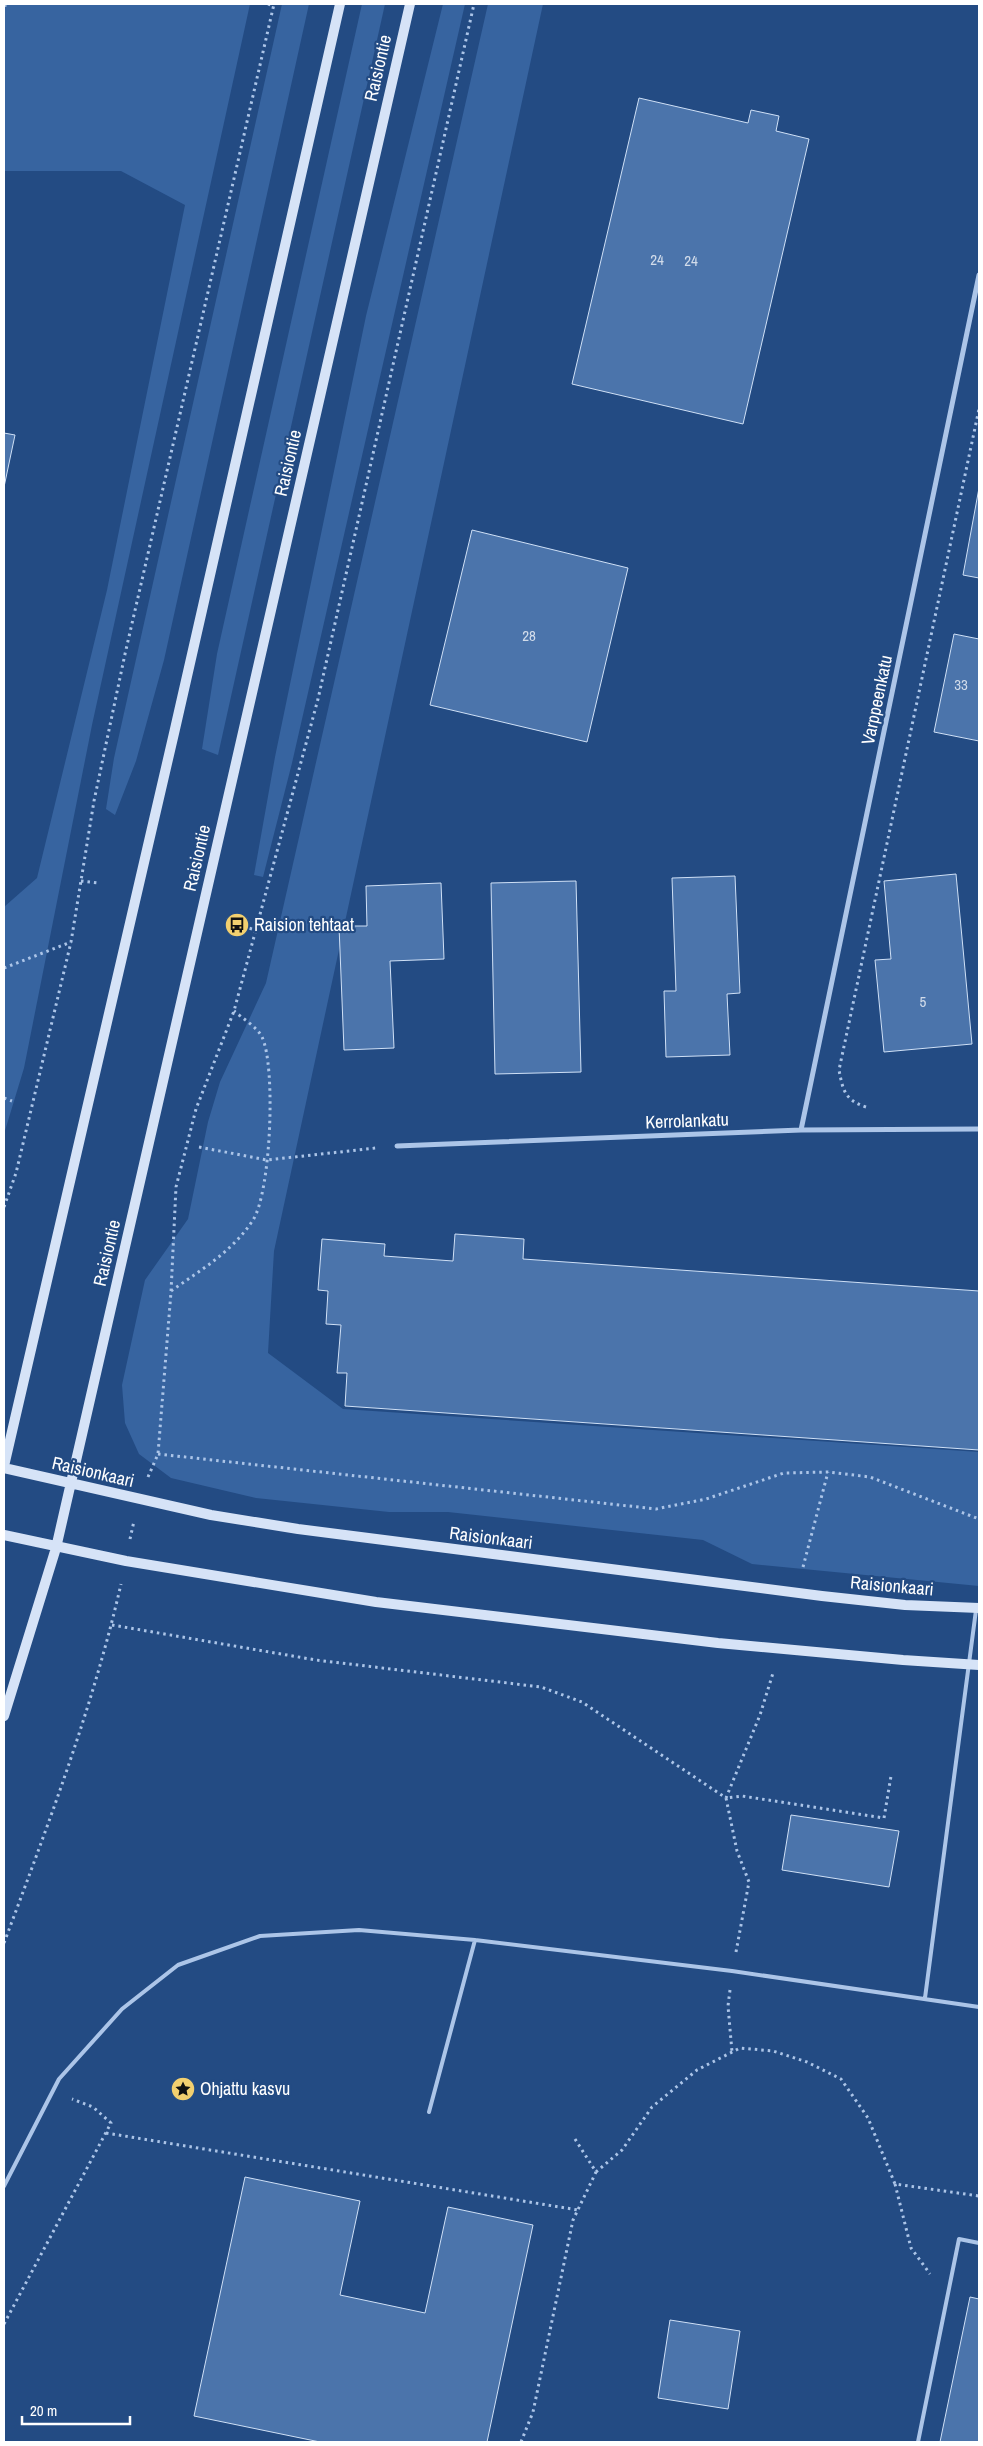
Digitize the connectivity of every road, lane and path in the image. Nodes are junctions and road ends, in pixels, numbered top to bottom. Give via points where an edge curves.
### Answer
1 (8, 4) edge
2 (268, 4) edge
3 (340, 4) edge
4 (410, 4) edge
5 (474, 4) edge
6 (274, 5) edge
7 (4, 6) edge
8 (979, 275) edge
9 (979, 408) edge
10 (82, 881) junction
11 (98, 883) dead end
12 (237, 925) dead end
13 (256, 930) junction
14 (71, 942) junction
15 (4, 968) edge
16 (234, 1011) junction
17 (4, 1098) edge
18 (12, 1101) dead end
19 (871, 1108) dead end
20 (979, 1129) edge
21 (801, 1130) junction
22 (397, 1146) joint
23 (199, 1147) dead end
24 (267, 1160) junction
25 (4, 1207) edge
26 (171, 1292) junction
27 (158, 1454) junction
28 (4, 1467) edge
29 (828, 1472) junction
30 (70, 1484) junction
31 (138, 1499) junction
32 (979, 1519) edge
33 (4, 1535) edge
34 (56, 1548) junction
35 (126, 1561) junction
36 (803, 1567) dead end
37 (978, 1608) edge
38 (112, 1625) junction
39 (974, 1665) edge
40 (773, 1672) dead end
41 (4, 1716) edge
42 (891, 1776) dead end
43 (726, 1798) junction
44 (743, 1907) dead end
45 (475, 1940) junction
46 (4, 1943) edge
47 (925, 1998) junction
48 (979, 2007) edge
49 (52, 2092) junction
50 (428, 2112) dead end
51 (106, 2133) junction
52 (575, 2139) dead end
53 (596, 2172) junction
54 (896, 2184) junction
55 (4, 2186) edge
56 (979, 2196) edge
57 (578, 2210) junction
58 (979, 2243) edge
59 (947, 2296) junction
60 (4, 2324) edge
61 (521, 2442) edge
62 (918, 2442) edge

1 - 7 path
2 - 6 path
3 - 28 main road
4 - 30 main road, Raisiontie
5 - 13 path via 318,699
6 - 10 path via 125,654 94,801
8 - 21 street, Varppeenkatu
9 - 19 path via 839,1070 843,1090 853,1103
10 - 11 path
10 - 14 path
12 - 13 path
13 - 16 path
14 - 15 path
14 - 25 path via 18,1163
16 - 24 path via 261,1036 268,1057
16 - 26 path via 196,1109 176,1187
17 - 18 path
20 - 21 street, Kerrolankatu
21 - 22 street, Kerrolankatu
22 - 24 path
23 - 24 path
24 - 26 path via 264,1194 255,1218 222,1256
26 - 27 path
27 - 29 path via 656,1509 706,1499 784,1473
27 - 31 path
28 - 30 main road, Raisionkaari
29 - 32 path via 870,1477
29 - 36 path
30 - 31 main road, Raisionkaari
30 - 34 main road, Raisiontie
31 - 35 path
31 - 37 main road, Raisionkaari via 288,1528 905,1605
33 - 34 main road
34 - 35 main road
34 - 41 main road, Raisiontie
35 - 38 path
35 - 39 main road via 376,1602 718,1643
37 - 39 lane
38 - 43 path via 316,1660 541,1687 582,1702
38 - 46 path via 61,1790
39 - 47 lane
40 - 43 path via 760,1715
42 - 43 path via 884,1818 742,1796
43 - 44 path via 737,1850 749,1882
45 - 47 lane
45 - 49 lane via 359,1930 260,1936 178,1965 122,2009 59,2079
45 - 50 lane
47 - 48 lane
49 - 51 path via 93,2108 111,2123
49 - 55 lane
51 - 57 path
51 - 60 path
52 - 53 path
53 - 54 path via 622,2150 652,2108 696,2070 740,2048 799,2059 841,2079 868,2118
53 - 57 path
54 - 56 path
54 - 59 path via 911,2248
57 - 61 path via 573,2220 533,2412
58 - 59 lane via 959,2239
59 - 62 lane

